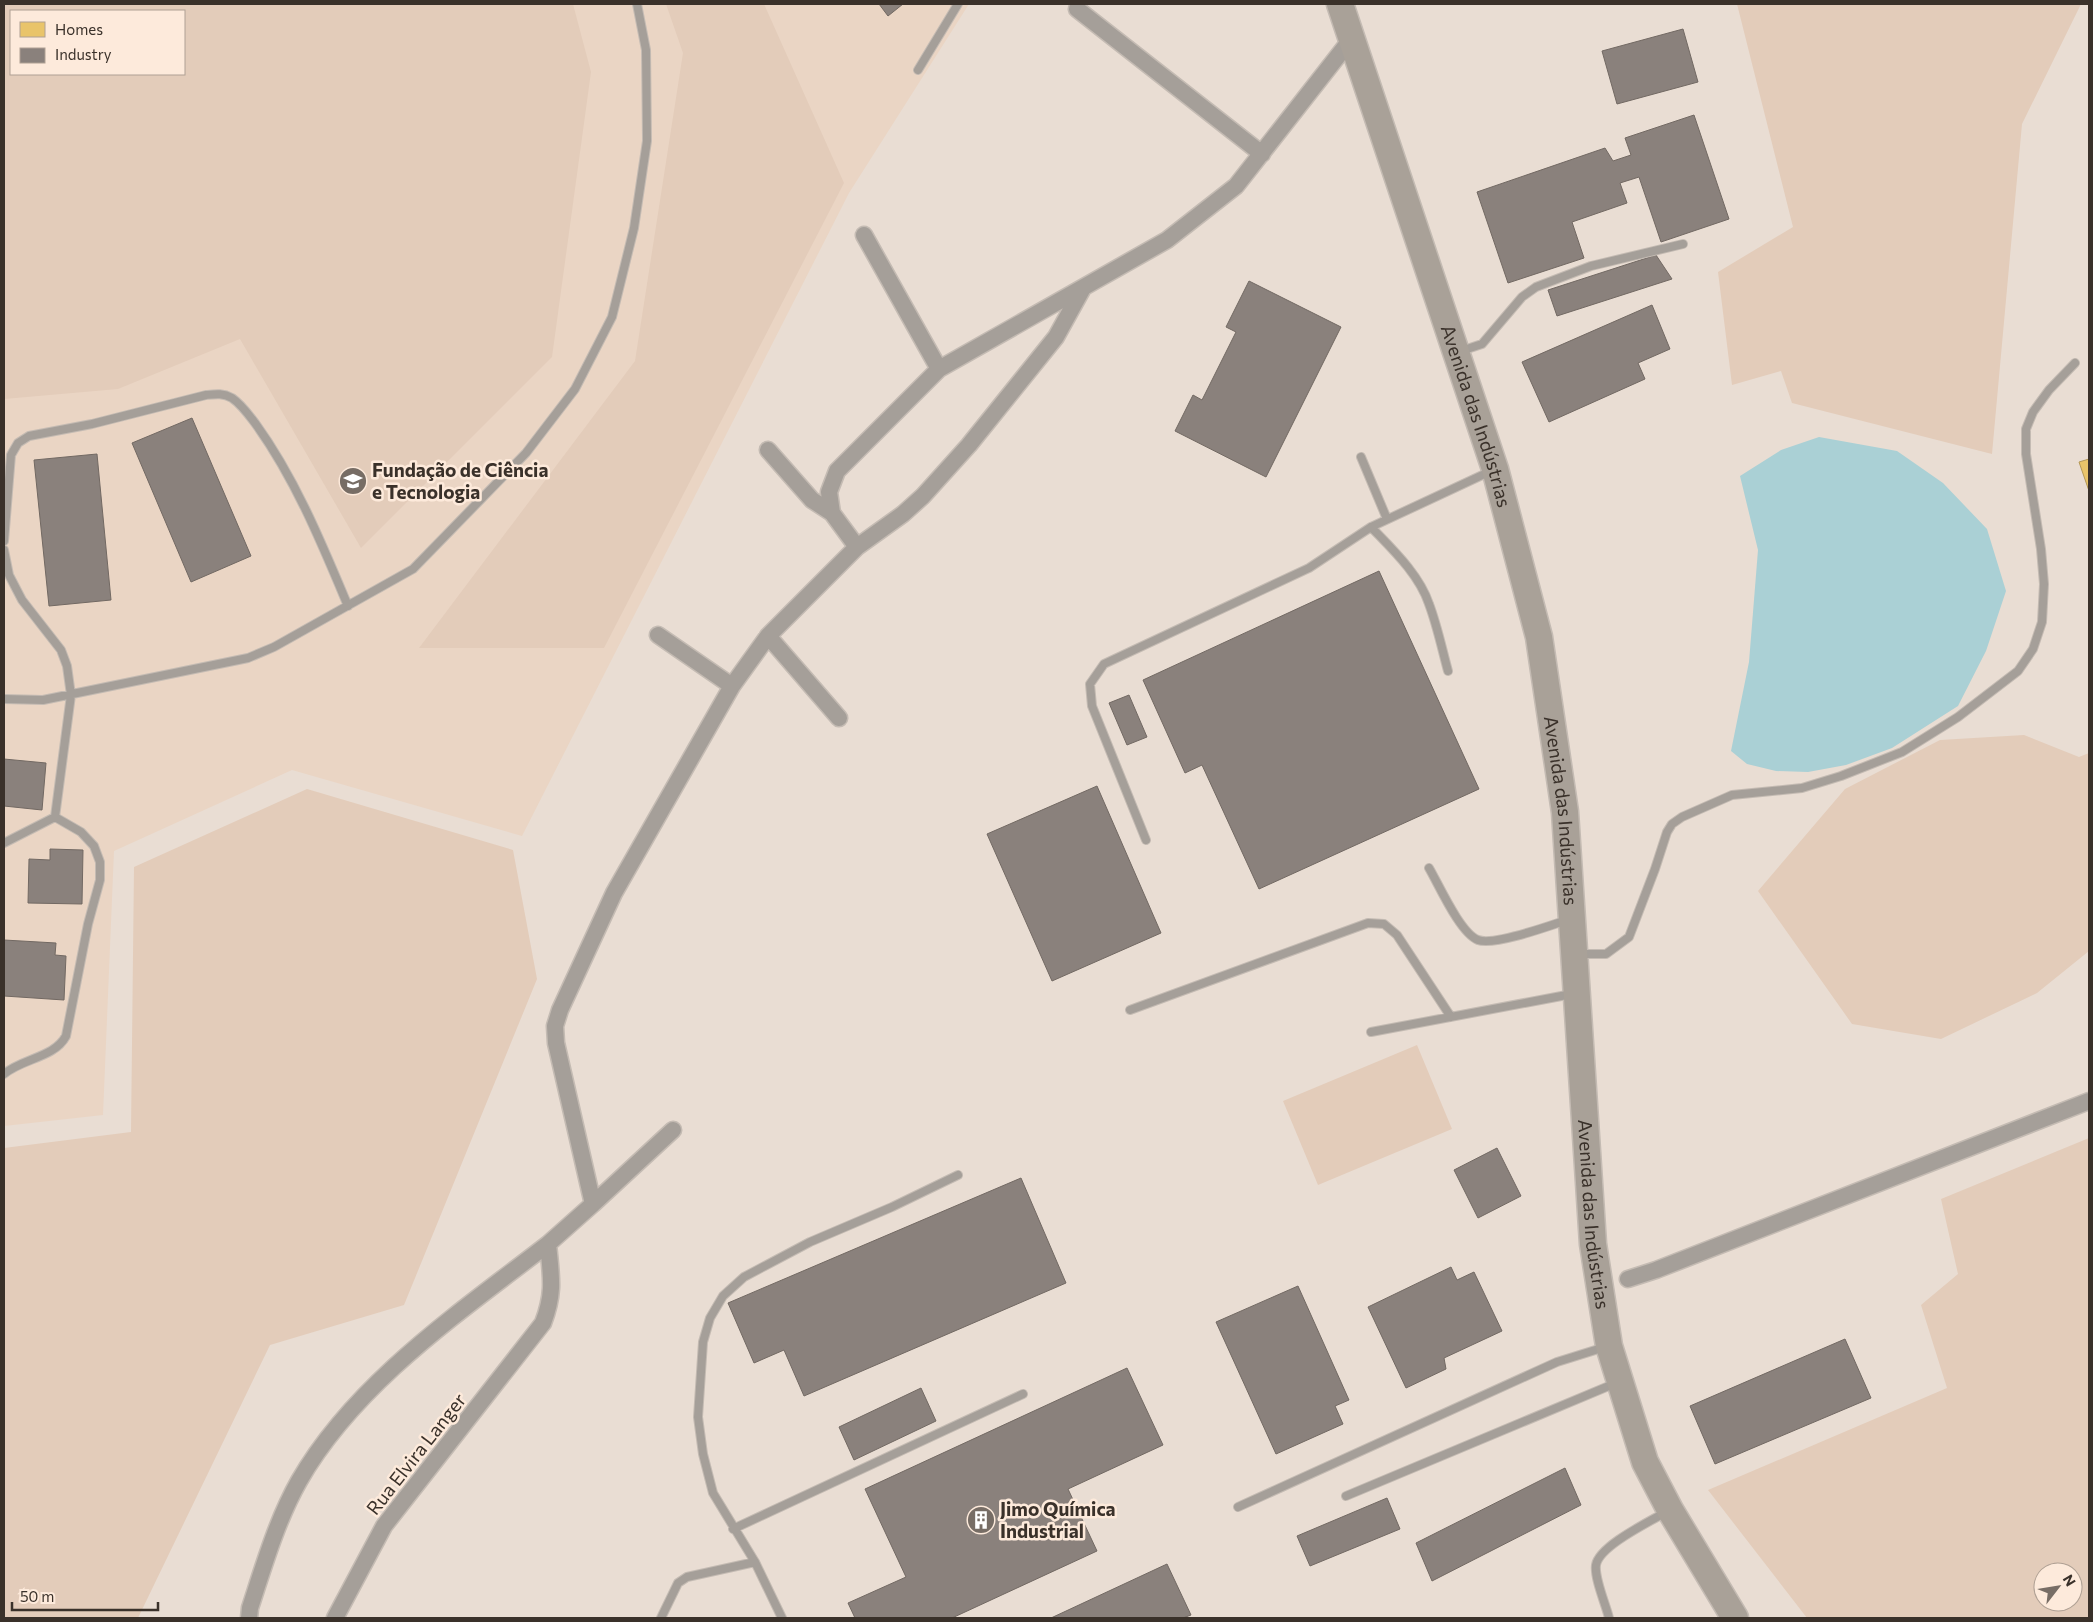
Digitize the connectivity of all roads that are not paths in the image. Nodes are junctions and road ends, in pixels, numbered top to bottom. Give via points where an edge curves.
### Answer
1 (637, 4) edge
2 (958, 4) edge
3 (1340, 4) edge
4 (1077, 9) dead end
5 (1352, 38) junction
6 (918, 70) dead end
7 (1262, 154) junction
8 (864, 235) dead end
9 (1682, 244) dead end
10 (1082, 290) junction
11 (1457, 353) junction
12 (2075, 363) dead end
13 (939, 369) junction
14 (768, 450) dead end
15 (1361, 457) dead end
16 (1496, 470) junction
17 (832, 513) junction
18 (1387, 519) junction
19 (1372, 527) junction
20 (4, 541) edge
21 (857, 547) junction
22 (4, 550) edge
23 (348, 606) junction
24 (658, 635) dead end
25 (768, 636) junction
26 (1448, 671) dead end
27 (732, 686) junction
28 (71, 695) junction
29 (4, 699) edge
30 (839, 718) dead end
31 (55, 817) junction
32 (1146, 840) dead end
33 (4, 843) edge
34 (1429, 868) dead end
35 (1572, 919) junction
36 (1574, 954) junction
37 (1577, 993) junction
38 (1130, 1010) dead end
39 (1451, 1017) junction
40 (1371, 1032) dead end
41 (4, 1074) edge
42 (2089, 1101) edge
43 (673, 1130) dead end
44 (958, 1175) dead end
45 (593, 1204) junction
46 (548, 1244) junction
47 (1628, 1278) dead end
48 (1609, 1346) junction
49 (1620, 1381) junction
50 (1023, 1394) dead end
51 (1346, 1496) dead end
52 (1238, 1507) dead end
53 (1670, 1510) junction
54 (733, 1529) junction
55 (755, 1562) junction
56 (249, 1618) edge
57 (335, 1618) edge
58 (661, 1618) edge
59 (782, 1618) edge
60 (1610, 1618) edge
61 (1735, 1618) edge

1 - 23 lane via 646,50 647,141 634,228 612,316 575,389 526,453 413,569
2 - 6 lane
3 - 5 main road, Avenida das Indústrias
4 - 7 street
5 - 7 street
5 - 11 main road, Avenida das Indústrias
7 - 10 street via 1236,186 1168,240
8 - 13 street
9 - 11 lane via 1591,266 1536,287 1522,297 1482,344
10 - 13 street
10 - 21 street via 1056,337 969,445 923,496
11 - 16 main road, Avenida das Indústrias
12 - 36 lane via 2049,390 2033,412 2026,429 2026,454 2044,584 2042,622 2033,650 2018,671 1958,717 1902,752 1802,788 1732,795 1682,817 1667,832 1629,937 1606,954
13 - 17 street via 837,471 829,492
14 - 17 street via 812,500
15 - 18 lane
16 - 18 lane
16 - 35 main road, Avenida das Indústrias via 1539,637 1565,812
17 - 21 street
18 - 19 lane
19 - 26 lane via 1420,586 1429,603
19 - 32 lane via 1309,568 1104,664 1090,684 1092,706
20 - 23 lane via 11,455 18,443 29,436 222,394 246,411 273,448
21 - 25 street
22 - 28 lane via 9,575 22,600 61,650
23 - 28 lane via 248,658
24 - 27 street
25 - 27 street
25 - 30 street
27 - 45 street via 614,893 555,1026 556,1043
28 - 29 lane via 43,700
28 - 31 lane
31 - 33 lane
31 - 41 lane via 81,832 94,846 100,862 100,880 66,1036 53,1050
34 - 35 lane via 1464,929 1477,940 1490,942
35 - 36 main road, Avenida das Indústrias
36 - 37 main road, Avenida das Indústrias
37 - 39 lane
37 - 48 main road, Avenida das Indústrias via 1593,1244
38 - 39 lane via 1368,923 1384,924 1397,935
39 - 40 lane
42 - 47 street via 1656,1270
43 - 45 street
44 - 54 lane via 810,1242 744,1277 723,1296 710,1318 703,1342 698,1417 713,1493
45 - 46 street
46 - 56 street via 440,1327 362,1397 323,1443 299,1482 276,1533
46 - 57 street, Rua Elvira Langer via 552,1289 544,1323 384,1526
48 - 49 main road, Avenida das Indústrias
48 - 52 lane via 1557,1362
49 - 51 lane
49 - 53 main road, Avenida das Indústrias via 1645,1462
50 - 54 lane
53 - 60 lane via 1625,1536 1600,1556 1596,1566
53 - 61 main road, Avenida das Indústrias
54 - 55 lane
55 - 58 lane via 683,1580 672,1592
55 - 59 lane

